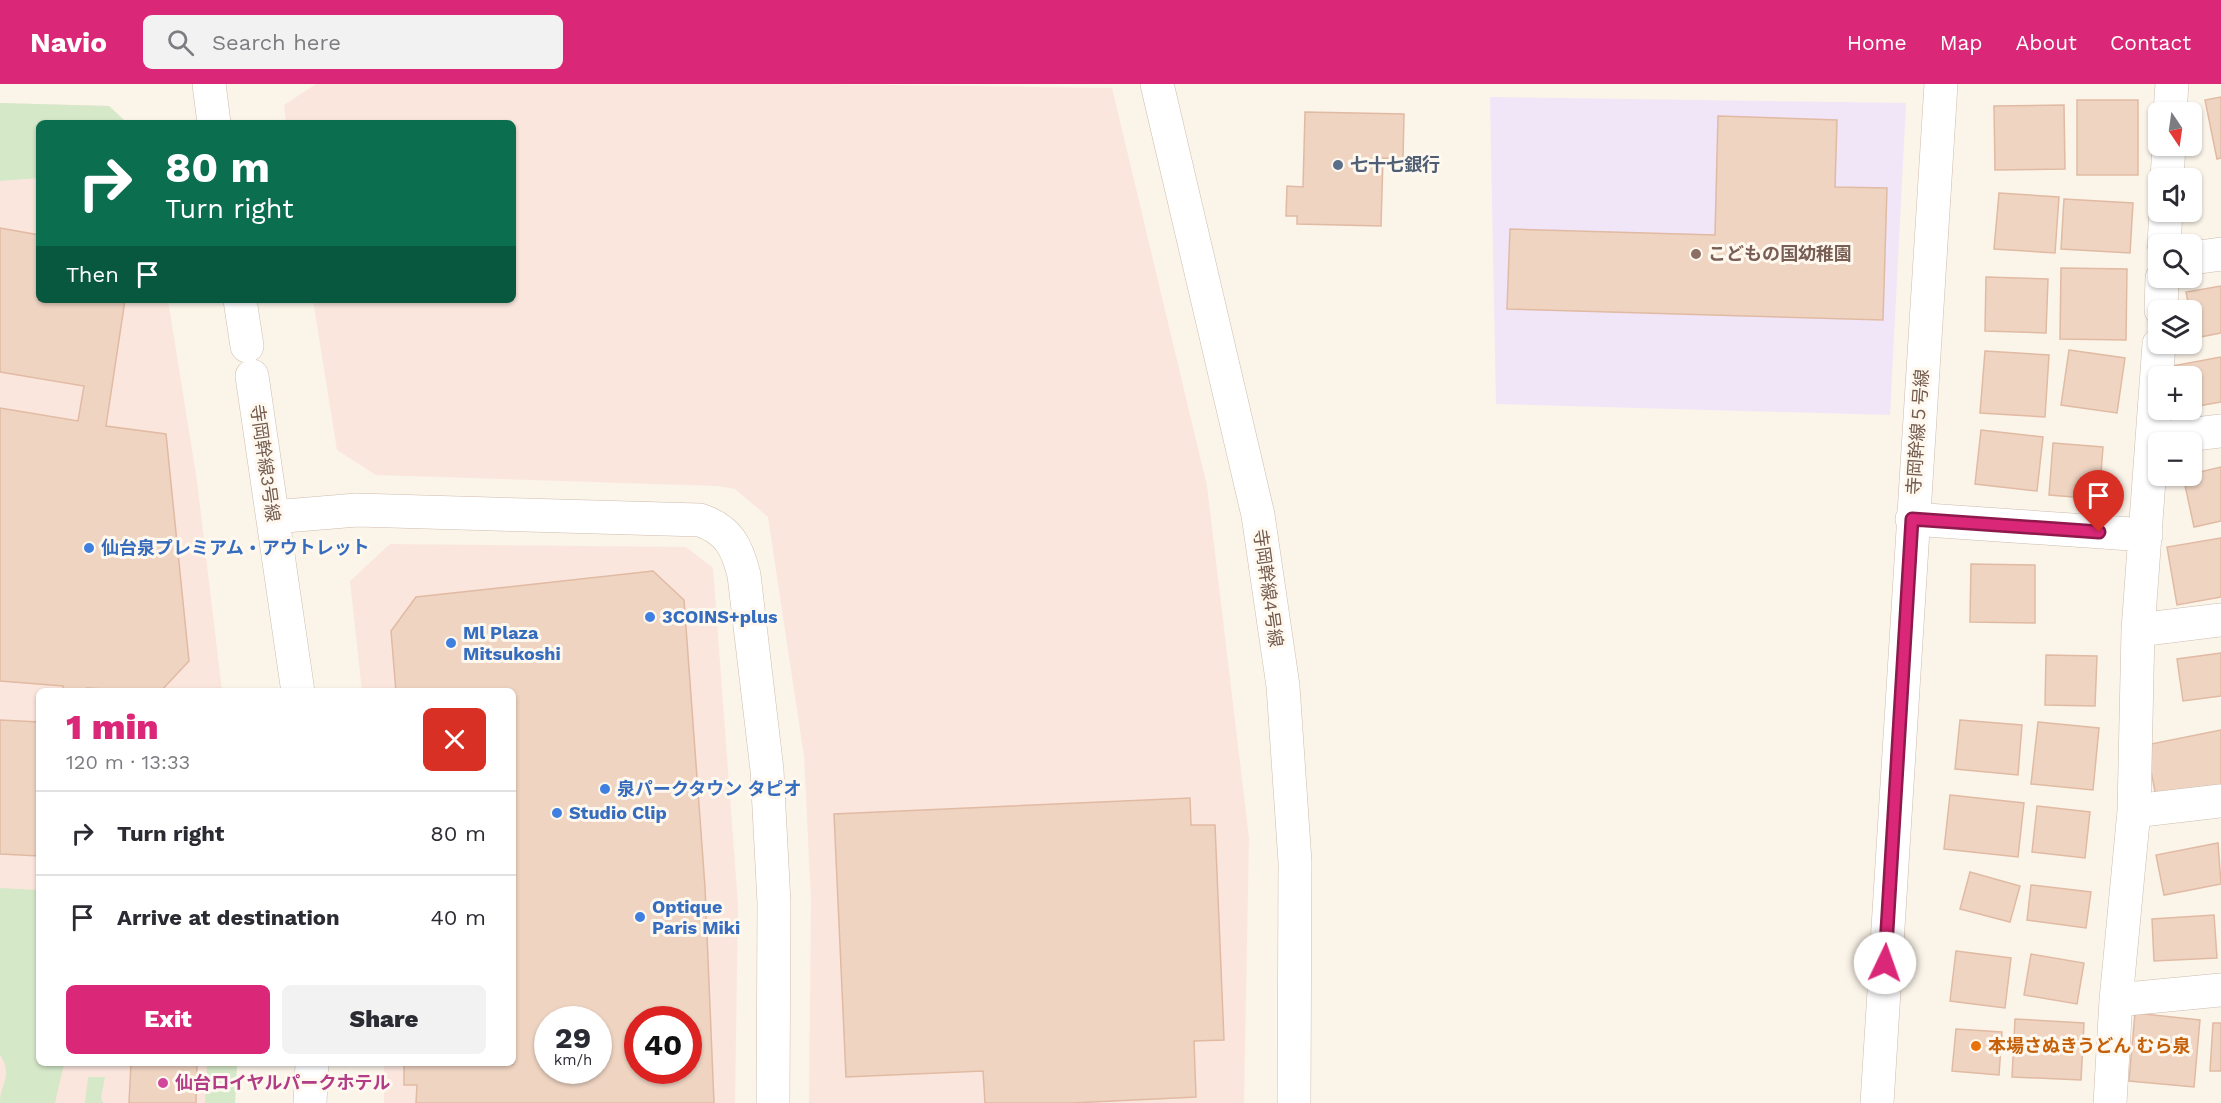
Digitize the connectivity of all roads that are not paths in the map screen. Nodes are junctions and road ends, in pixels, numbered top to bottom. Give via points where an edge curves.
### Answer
1 (209, 84) edge
2 (1157, 84) edge
3 (1941, 84) edge
4 (2172, 84) edge
5 (2171, 102) edge
6 (214, 120) edge
7 (2221, 254) edge
8 (2202, 257) edge
9 (240, 303) edge
10 (2158, 354) edge
11 (2221, 431) edge
12 (2154, 432) edge
13 (2202, 433) edge
14 (2150, 486) edge
15 (273, 517) junction
16 (1912, 519) junction
17 (2146, 535) junction
18 (2221, 620) edge
19 (2138, 630) junction
20 (297, 688) edge
21 (2221, 801) edge
22 (2134, 811) junction
23 (2221, 990) edge
24 (2116, 1000) junction
25 (312, 1066) edge
26 (310, 1103) edge
27 (773, 1103) edge
28 (1294, 1103) edge
29 (1877, 1103) edge
30 (2110, 1103) edge

1 - 6 street
2 - 28 street, 寺岡幹線4号線 via 1258,515 1283,686 1295,862
3 - 16 street, 寺岡幹線５号線
4 - 5 street
7 - 8 street
9 - 15 street, 寺岡幹線3号線
10 - 12 street
11 - 13 street
14 - 17 street
15 - 20 street, 寺岡幹線3号線
15 - 27 street via 357,510 700,520 729,537 737,549 744,575 767,771 774,903
16 - 17 street
16 - 29 street, 寺岡幹線５号線
17 - 19 street
18 - 19 street
19 - 22 street
21 - 22 street
22 - 24 street
23 - 24 street
24 - 30 street
25 - 26 street

